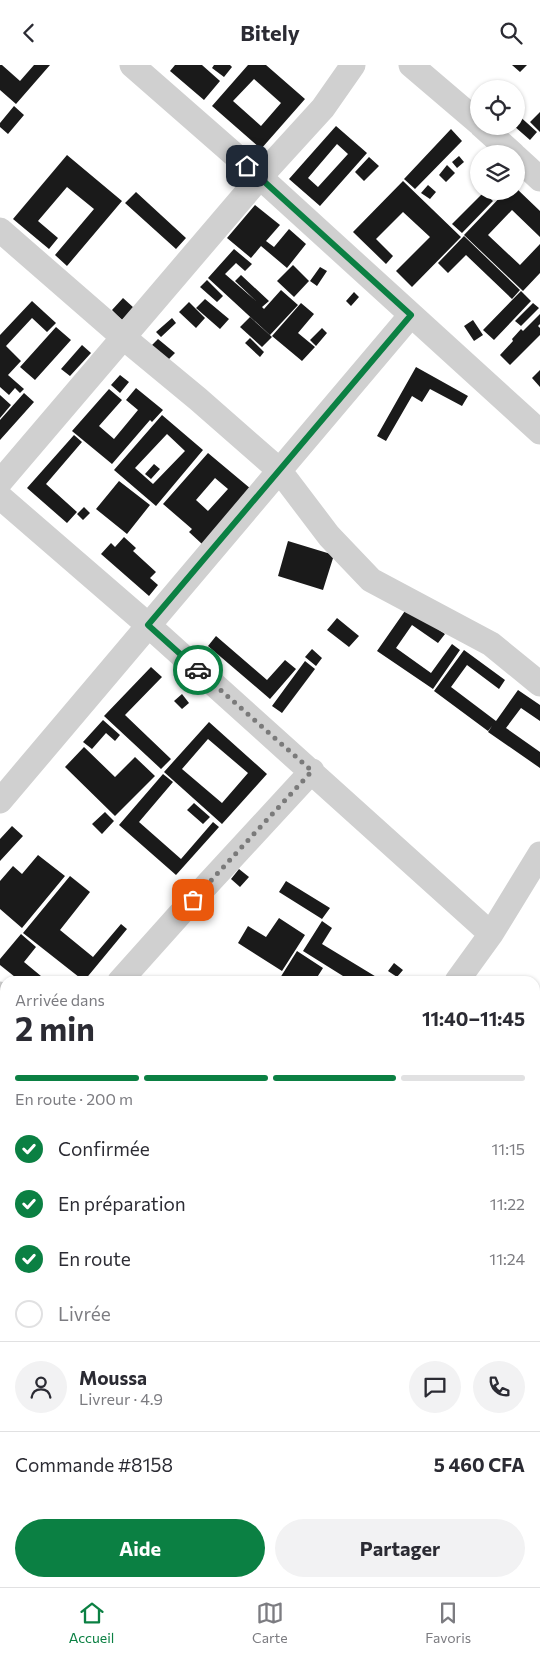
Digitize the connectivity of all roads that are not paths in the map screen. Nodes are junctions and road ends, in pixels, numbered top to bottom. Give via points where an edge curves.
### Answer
1 (132, 65) edge
2 (353, 65) edge
3 (412, 65) edge
4 (470, 115) edge
5 (492, 135) edge
6 (503, 145) edge
7 (525, 165) edge
8 (260, 177) junction
9 (540, 179) edge
10 (0, 230) edge
11 (411, 315) junction
12 (123, 337) junction
13 (540, 432) edge
14 (280, 470) junction
15 (0, 482) edge
16 (0, 497) edge
17 (148, 625) junction
18 (540, 684) edge
19 (312, 771) junction
20 (3, 789) edge
21 (540, 854) edge
22 (491, 934) junction
23 (124, 976) edge
24 (461, 976) edge

1 - 8 street
2 - 8 street via 323,108
3 - 4 street
5 - 6 street
7 - 9 street
8 - 11 street
8 - 12 street
10 - 12 street
11 - 13 street
11 - 14 street
12 - 14 street
12 - 15 street
14 - 17 street
14 - 18 street via 329,536 371,580 491,644
16 - 17 street
17 - 19 street
17 - 20 street
19 - 22 street
19 - 23 street
21 - 22 street
22 - 24 street

